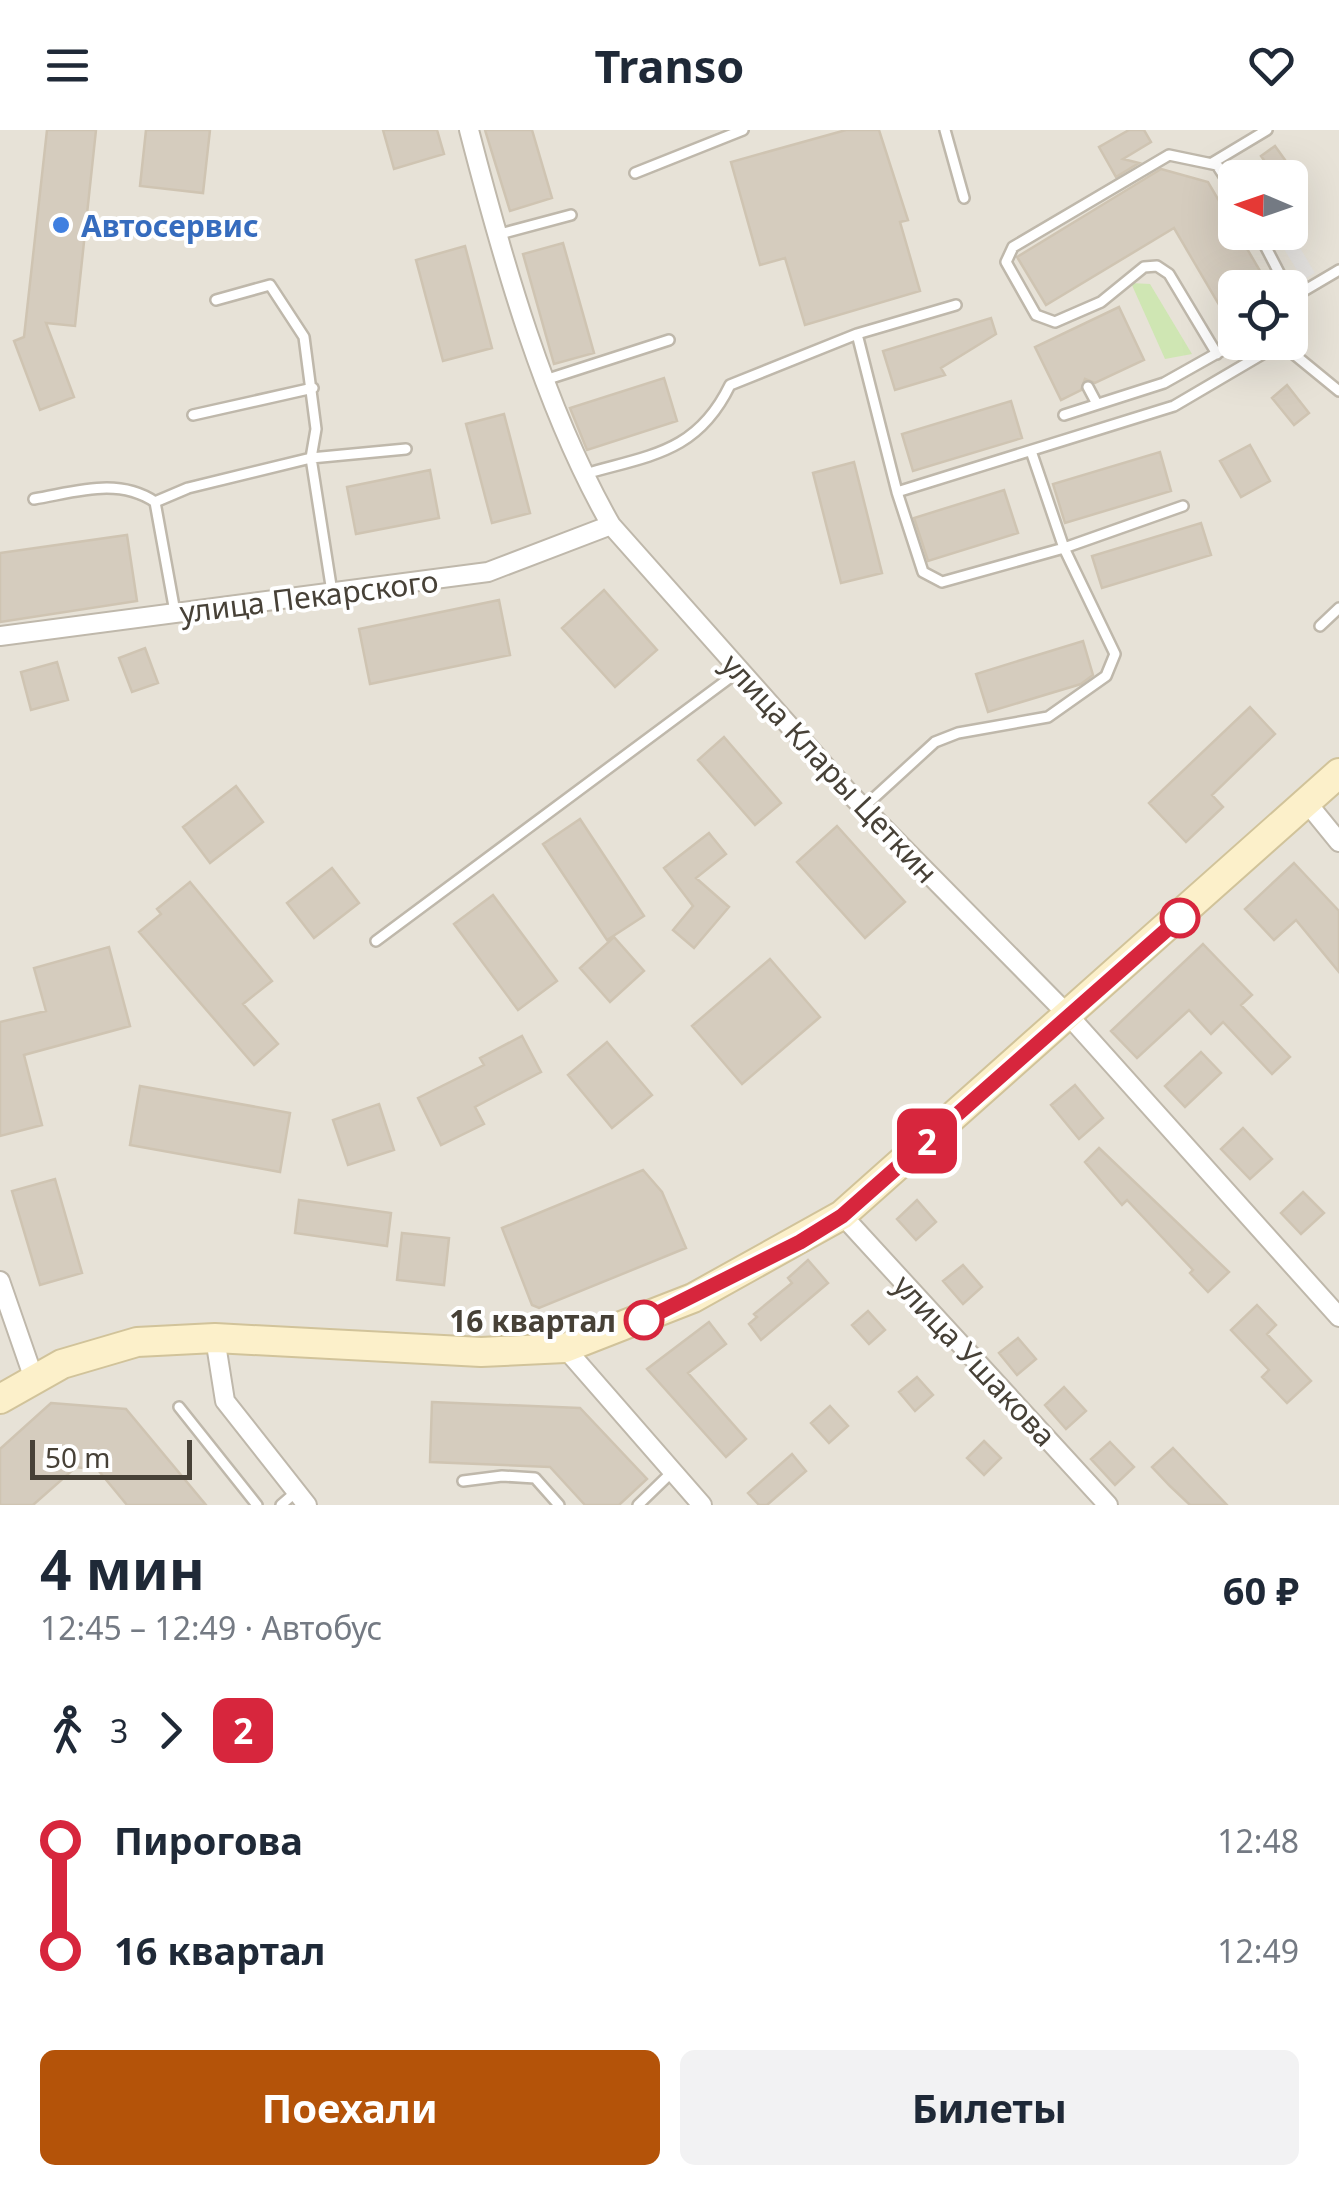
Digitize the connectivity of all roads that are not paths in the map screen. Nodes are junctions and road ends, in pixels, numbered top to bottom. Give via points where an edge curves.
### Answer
1 (469, 130) edge
2 (743, 130) edge
3 (945, 130) edge
4 (1267, 130) edge
5 (1212, 163) junction
6 (1218, 166) edge
7 (635, 173) dead end
8 (964, 198) dead end
9 (571, 215) dead end
10 (500, 234) junction
11 (1339, 270) edge
12 (1308, 288) edge
13 (216, 300) dead end
14 (956, 305) dead end
15 (857, 334) junction
16 (669, 340) dead end
17 (1217, 354) joint
18 (1256, 360) edge
19 (1303, 360) edge
20 (545, 380) junction
21 (1088, 387) dead end
22 (313, 388) junction
23 (1339, 391) edge
24 (1097, 404) junction
25 (1064, 414) dead end
26 (193, 415) dead end
27 (406, 449) dead end
28 (1030, 452) junction
29 (311, 458) junction
30 (582, 475) junction
31 (896, 492) junction
32 (34, 499) dead end
33 (155, 502) junction
34 (1183, 506) dead end
35 (611, 526) junction
36 (1064, 548) junction
37 (332, 595) junction
38 (1339, 608) edge
39 (175, 614) junction
40 (1320, 626) dead end
41 (0, 636) edge
42 (739, 672) junction
43 (1339, 773) edge
44 (1308, 804) junction
45 (864, 808) junction
46 (1339, 842) edge
47 (376, 941) dead end
48 (1070, 1016) junction
49 (842, 1216) junction
50 (0, 1281) edge
51 (1339, 1317) edge
52 (215, 1338) junction
53 (565, 1348) junction
54 (34, 1378) junction
55 (0, 1398) edge
56 (178, 1408) dead end
57 (672, 1472) junction
58 (463, 1481) dead end
59 (301, 1499) edge
60 (257, 1505) edge
61 (281, 1505) edge
62 (559, 1505) edge
63 (638, 1505) edge
64 (702, 1505) edge
65 (1108, 1505) edge

1 - 10 street, улица Клары Цеткин
2 - 7 lane
3 - 8 lane
4 - 5 lane
5 - 6 lane
5 - 17 lane via 1164,157 1012,247 1006,262 1036,315 1056,322 1110,297 1144,267 1157,266 1169,274
9 - 10 lane
10 - 20 street, улица Клары Цеткин
11 - 12 lane
13 - 22 lane via 270,285 304,337
14 - 15 lane
15 - 30 lane via 730,386 680,447
15 - 31 lane
16 - 20 lane
17 - 24 lane via 1164,383
18 - 28 lane via 1174,406
19 - 23 lane
20 - 30 street, улица Клары Цеткин
21 - 24 lane
22 - 26 lane
22 - 29 lane
24 - 25 lane
27 - 29 lane
28 - 31 lane
28 - 36 lane
29 - 33 lane
29 - 37 lane
30 - 35 street, улица Клары Цеткин
31 - 36 lane via 922,572 942,582
32 - 33 lane via 111,487 136,489
33 - 39 lane
34 - 36 lane
35 - 37 street, улица Пекарского via 488,572
35 - 42 street, улица Клары Цеткин
36 - 45 lane via 1115,654 1106,676 1048,717 935,742
37 - 39 street, улица Пекарского
38 - 40 lane
39 - 41 street, улица Пекарского
42 - 45 street, улица Клары Цеткин
42 - 47 lane
43 - 44 main road
44 - 46 street
44 - 48 main road
45 - 48 street, улица Клары Цеткин
48 - 49 main road
48 - 51 street, улица Клары Цеткин
49 - 53 main road via 693,1298
49 - 65 street, улица Ушакова
50 - 54 street
52 - 53 main road via 482,1352
52 - 54 main road via 137,1342
52 - 59 street via 225,1401
53 - 57 street
54 - 55 main road
56 - 60 lane
57 - 63 lane
57 - 64 street
58 - 62 lane via 535,1478
59 - 61 lane

